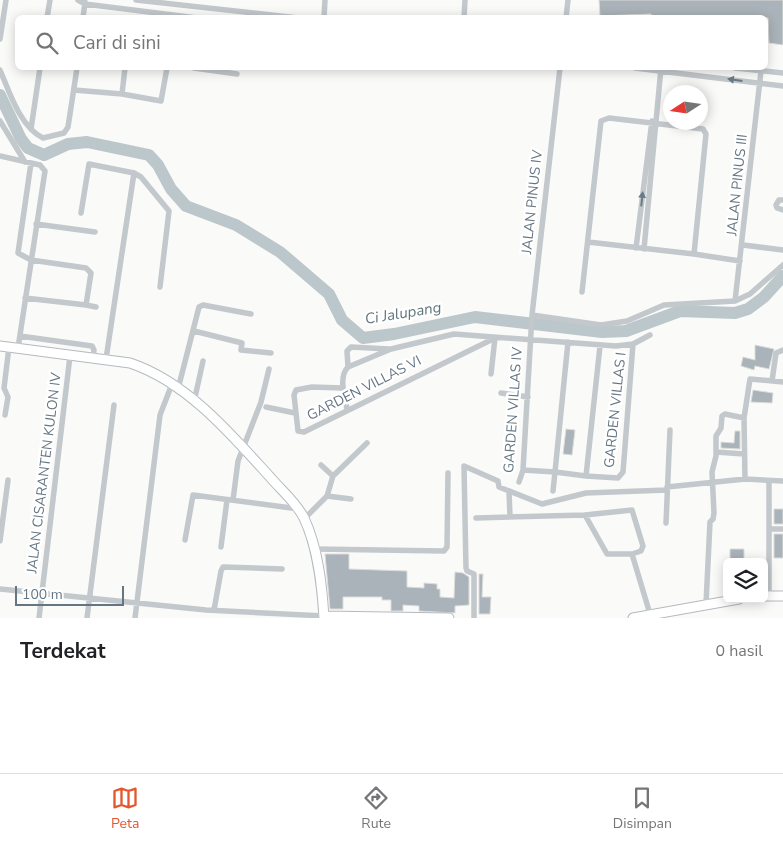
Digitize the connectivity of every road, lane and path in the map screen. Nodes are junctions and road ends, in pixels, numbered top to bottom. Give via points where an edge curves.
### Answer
1 (6, 0) edge
2 (50, 0) edge
3 (78, 0) edge
4 (136, 0) edge
5 (325, 0) edge
6 (465, 0) edge
7 (568, 0) edge
8 (86, 2) edge
9 (183, 2) edge
10 (48, 15) edge
11 (84, 15) edge
12 (168, 15) edge
13 (181, 15) edge
14 (276, 15) edge
15 (324, 15) edge
16 (464, 15) edge
17 (566, 15) edge
18 (0, 39) edge
19 (0, 70) edge
20 (40, 70) edge
21 (77, 70) edge
22 (125, 70) edge
23 (167, 70) edge
24 (208, 70) edge
25 (560, 70) edge
26 (660, 70) edge
27 (667, 70) edge
28 (752, 70) edge
29 (761, 71) junction
30 (783, 73) edge
31 (237, 74) dead end
32 (760, 83) junction
33 (783, 86) edge
34 (74, 90) junction
35 (122, 94) junction
36 (0, 121) edge
37 (654, 124) junction
38 (32, 129) junction
39 (0, 156) edge
40 (28, 163) junction
41 (134, 173) junction
42 (783, 200) edge
43 (783, 210) edge
44 (81, 213) dead end
45 (36, 224) junction
46 (95, 232) dead end
47 (588, 242) junction
48 (743, 245) junction
49 (636, 248) junction
50 (644, 249) junction
51 (783, 250) edge
52 (694, 254) junction
53 (31, 260) junction
54 (740, 261) junction
55 (783, 265) edge
56 (160, 288) dead end
57 (582, 292) dead end
58 (25, 298) junction
59 (735, 301) junction
60 (86, 305) junction
61 (96, 307) dead end
62 (251, 314) dead end
63 (532, 317) junction
64 (194, 331) junction
65 (650, 335) dead end
66 (20, 336) junction
67 (495, 338) junction
68 (531, 338) junction
69 (568, 342) junction
70 (633, 344) junction
71 (600, 346) junction
72 (9, 347) edge
73 (391, 349) junction
74 (783, 350) edge
75 (271, 353) dead end
76 (70, 356) junction
77 (93, 358) junction
78 (106, 359) junction
79 (203, 361) dead end
80 (348, 367) junction
81 (268, 369) dead end
82 (491, 374) dead end
83 (772, 381) junction
84 (783, 382) edge
85 (175, 387) junction
86 (343, 388) junction
87 (501, 393) dead end
88 (528, 397) junction
89 (194, 402) junction
90 (114, 405) dead end
91 (266, 407) dead end
92 (347, 409) junction
93 (295, 413) junction
94 (5, 415) dead end
95 (744, 418) junction
96 (670, 430) dead end
97 (367, 443) dead end
98 (243, 448) junction
99 (716, 452) junction
100 (744, 454) junction
101 (322, 465) dead end
102 (523, 470) junction
103 (555, 472) junction
104 (448, 473) dead end
105 (334, 476) junction
106 (586, 476) junction
107 (745, 479) junction
108 (8, 480) dead end
109 (769, 481) junction
110 (783, 481) edge
111 (519, 482) dead end
112 (713, 482) junction
113 (667, 489) junction
114 (509, 491) junction
115 (553, 491) dead end
116 (328, 496) junction
117 (351, 499) dead end
118 (230, 500) junction
119 (299, 509) junction
120 (585, 515) junction
121 (510, 517) junction
122 (476, 518) dead end
123 (304, 519) junction
124 (666, 523) dead end
125 (770, 529) junction
126 (783, 529) edge
127 (185, 540) dead end
128 (0, 542) edge
129 (221, 547) dead end
130 (315, 548) junction
131 (632, 554) junction
132 (282, 569) dead end
133 (768, 574) edge
134 (0, 589) edge
135 (42, 593) junction
136 (768, 596) edge
137 (783, 596) edge
138 (90, 598) junction
139 (723, 601) edge
140 (136, 603) junction
141 (706, 604) junction
142 (214, 610) junction
143 (650, 614) junction
144 (267, 616) edge
145 (324, 617) edge
146 (39, 618) edge
147 (88, 618) edge
148 (135, 618) edge
149 (397, 618) edge
150 (448, 618) edge
151 (474, 618) edge
152 (633, 618) edge

1 - 18 street
2 - 10 street
3 - 8 street
4 - 9 street
5 - 15 street
6 - 16 street
7 - 17 street
8 - 11 street
8 - 12 street
9 - 13 street
9 - 14 street
19 - 38 street via 22,117
20 - 38 street
21 - 34 street
22 - 35 street
23 - 35 street via 161,101
24 - 31 street
25 - 63 street, JALAN PINUS IV
26 - 37 street
32 -> 27 street
28 - 29 street
29 - 30 street
29 - 32 street, JALAN PINUS III
32 - 33 street
32 - 48 street, JALAN PINUS III
34 - 35 street
34 - 38 street via 68,127 64,133 43,138
36 - 40 street
37 - 47 street via 608,118 601,121
49 -> 37 street
37 - 50 street
37 - 52 street via 705,131
39 - 40 street
40 - 45 street via 40,165 45,171
40 - 53 street via 18,253
41 - 44 street via 92,164 88,166
41 - 56 street via 169,211
41 - 78 street
42 - 43 street via 776,205
45 - 46 street
45 - 53 street
47 - 49 street
47 - 57 street
48 - 51 street
48 - 54 street, JALAN PINUS III
49 - 50 street
50 - 52 street
52 - 54 street
53 - 58 street
53 - 60 street via 90,270
54 - 59 street, JALAN PINUS III
55 - 59 street via 750,294
58 - 60 street
58 - 66 street
59 - 63 street via 664,305 627,321 601,325
60 - 61 street
62 - 64 street via 201,305
63 - 68 street, JALAN PINUS IV
64 - 75 street via 242,343 241,350
64 - 85 street
65 - 70 street
66 - 72 street
66 - 77 street via 92,346
67 - 68 street
67 - 73 street via 454,334
67 - 82 street
67 - 92 street, GARDEN VILLAS VI
68 - 69 street
68 - 88 street, GARDEN VILLAS IV
69 - 71 street
69 - 103 street
70 - 71 street
70 - 106 street, GARDEN VILLAS I via 623,472 618,478
71 - 106 street
72 - 76 main road
72 - 94 street via 4,388 8,397
73 - 80 street
73 - 80 street via 351,347 347,351
74 - 83 street via 776,353
76 - 77 main road
76 - 135 street, JALAN CISARANTEN KULON IV
77 - 78 main road
78 - 85 main road via 148,369
79 - 89 street
80 - 86 street via 344,371
81 - 98 street via 261,402
83 - 84 street
83 - 95 street via 750,379
85 - 89 main road
85 - 140 street via 160,415
86 - 92 street
86 - 93 street, GARDEN VILLAS VI via 296,390
87 - 88 street
88 - 102 street, GARDEN VILLAS IV
89 - 98 main road
90 - 138 street
91 - 93 street
92 - 93 street, GARDEN VILLAS VI via 304,432 298,431
95 - 99 street via 722,415 721,428 716,436
95 - 100 street
96 - 113 street
97 - 105 street
98 - 118 street
98 - 119 main road
99 - 100 street
99 - 112 street
100 - 107 street
101 - 105 street
102 - 103 street
102 - 111 street, GARDEN VILLAS IV
103 - 106 street
103 - 115 street
104 - 130 street via 447,548 444,551
105 - 116 street
107 - 109 street
107 - 112 street
108 - 128 street
109 - 110 street
109 - 125 street
112 - 113 street
112 - 141 street
113 - 114 street via 586,493 542,504
113 - 124 street
114 - 121 street
114 - 151 street via 499,487 498,481 464,466 466,568 474,574
116 - 117 street
116 - 123 street
118 - 119 street
118 - 127 street via 193,496
118 - 129 street
119 - 123 main road
120 - 121 street
120 - 131 street via 607,554
120 - 131 street via 632,510 643,546
121 - 122 street
123 - 130 main road
125 - 126 street
125 - 133 street
130 - 145 main road
131 - 143 street
132 - 142 street via 223,567
134 - 135 street
135 - 138 street
135 - 146 street, JALAN CISARANTEN KULON IV
136 - 137 main road
138 - 140 street
138 - 147 street
139 - 141 main road
140 - 142 street
140 - 148 street
141 - 143 main road
142 - 144 street
143 - 152 main road
144 - 145 street
145 - 149 main road
149 - 150 main road

